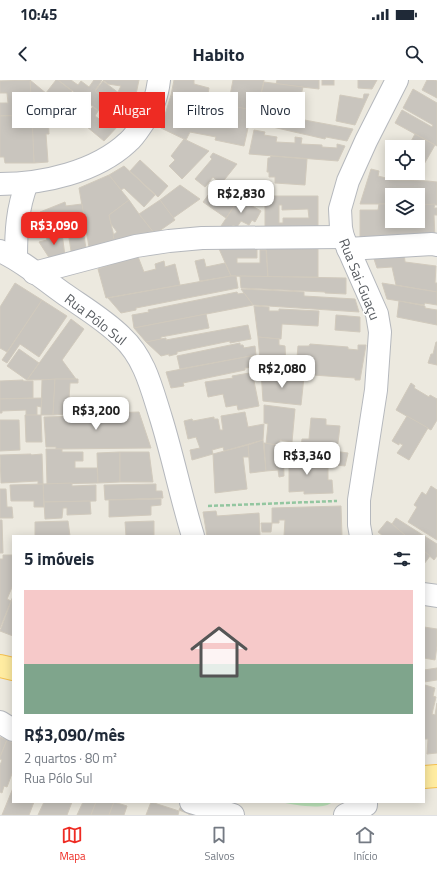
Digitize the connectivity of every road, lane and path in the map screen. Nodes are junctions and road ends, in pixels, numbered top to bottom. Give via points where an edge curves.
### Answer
1 (159, 80) edge
2 (397, 80) edge
3 (27, 183) junction
4 (0, 184) edge
5 (346, 243) junction
6 (437, 245) edge
7 (8, 255) edge
8 (34, 273) junction
9 (359, 500) junction
10 (184, 507) junction
11 (193, 535) edge
12 (361, 535) edge
13 (425, 594) edge
14 (437, 596) edge
15 (0, 666) edge
16 (12, 669) edge
17 (0, 722) edge
18 (12, 729) edge
19 (437, 776) edge
20 (425, 777) edge
21 (194, 803) edge
22 (366, 803) edge
23 (234, 815) edge
24 (345, 815) edge

1 - 3 street via 154,104 129,141 111,155 88,167 54,179
2 - 5 street, Rua Sai-Guaçu via 348,182 340,209 341,228
3 - 4 street
3 - 7 street, Rua Pólo Sul
5 - 6 street
5 - 8 street via 202,238 168,241 136,246
5 - 9 street, Rua Sai-Guaçu via 377,314 380,332 376,390
7 - 8 street, Rua Pólo Sul
8 - 10 street, Rua Pólo Sul via 123,337 140,360 146,371 167,437
9 - 10 path
9 - 12 street, Rua Sai-Guaçu
10 - 11 street, Rua Pólo Sul
13 - 14 street
15 - 16 main road
17 - 18 street
19 - 20 main road
21 - 23 street
22 - 24 street

